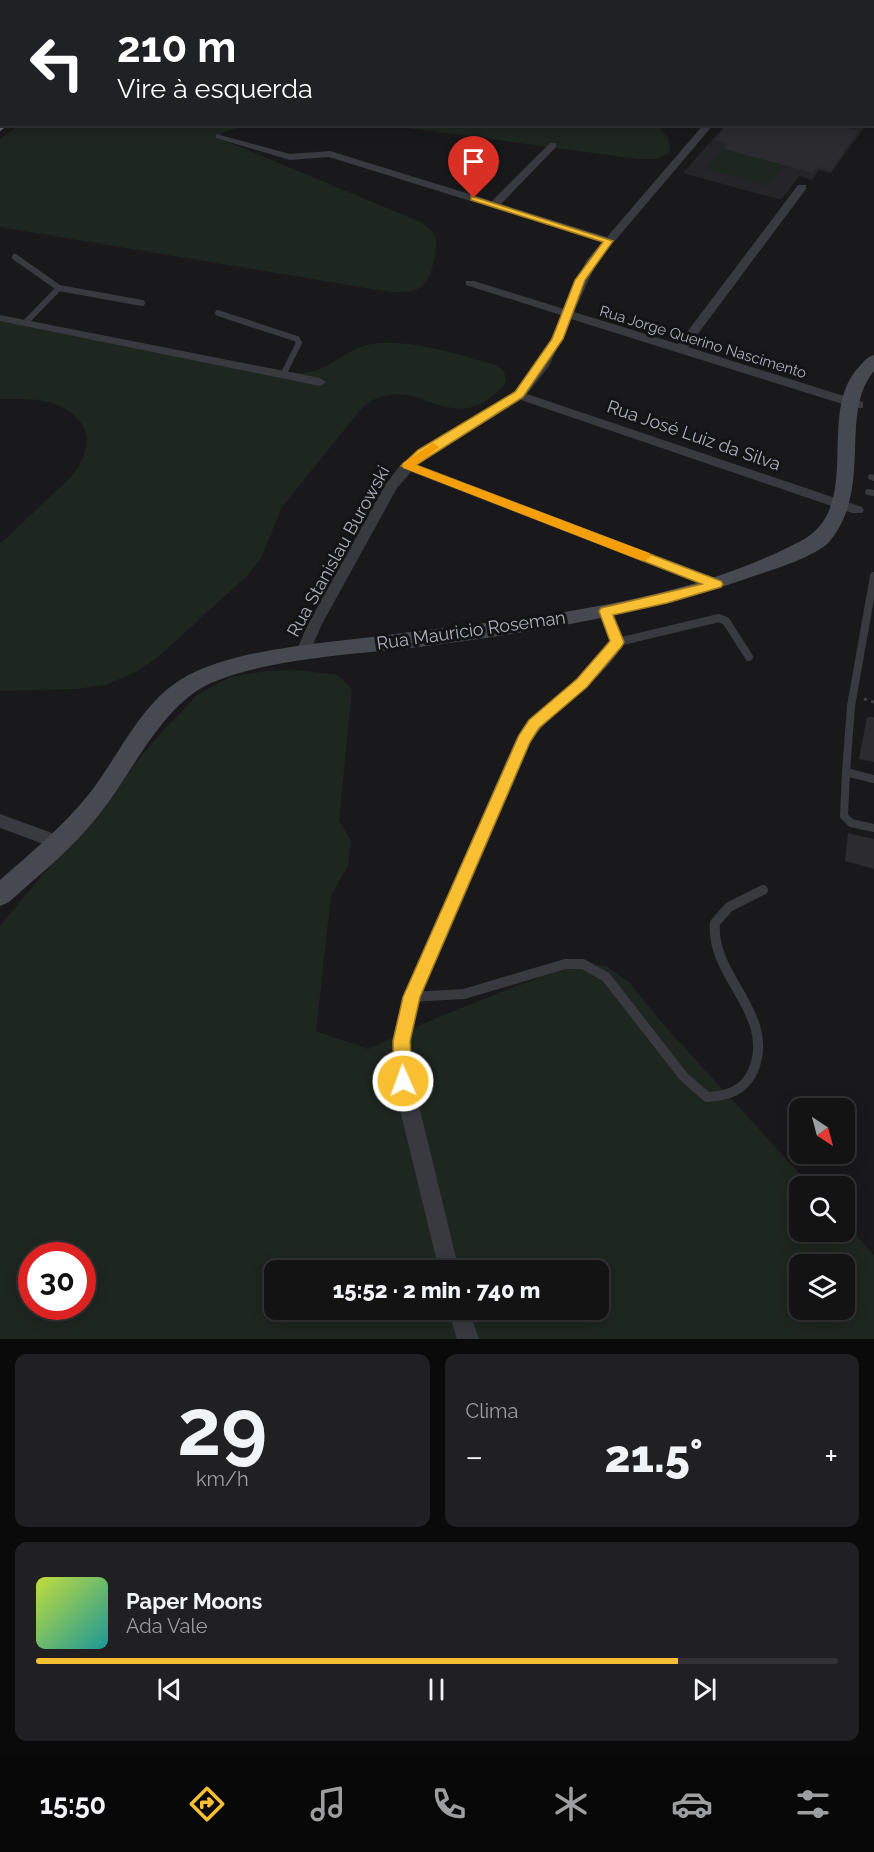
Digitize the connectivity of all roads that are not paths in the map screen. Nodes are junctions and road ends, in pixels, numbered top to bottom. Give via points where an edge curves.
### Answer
1 (708, 126) edge
2 (219, 136) dead end
3 (553, 145) dead end
4 (802, 187) dead end
5 (495, 204) junction
6 (609, 241) junction
7 (15, 257) dead end
8 (470, 283) dead end
9 (59, 288) junction
10 (142, 303) dead end
11 (218, 313) dead end
12 (568, 316) junction
13 (0, 318) edge
14 (25, 323) junction
15 (680, 350) junction
16 (874, 360) edge
17 (283, 375) junction
18 (320, 382) dead end
19 (519, 395) junction
20 (859, 405) junction
21 (407, 466) junction
22 (871, 473) edge
23 (857, 510) junction
24 (874, 576) edge
25 (716, 584) junction
26 (606, 611) junction
27 (618, 642) junction
28 (302, 654) junction
29 (749, 657) dead end
30 (846, 772) junction
31 (874, 779) edge
32 (0, 821) edge
33 (874, 828) edge
34 (57, 842) junction
35 (763, 890) dead end
36 (0, 895) edge
37 (412, 997) junction
38 (447, 1260) edge
39 (462, 1320) edge
40 (468, 1339) edge

1 - 6 street, Rua Stanislau Burowski
2 - 5 street via 290,157 330,154
3 - 5 street
4 - 15 street
5 - 6 street
6 - 12 street, Rua Stanislau Burowski via 580,280
7 - 9 lane
8 - 12 street, Rua Jorge Querino Nascimento
9 - 10 lane
9 - 14 lane
11 - 17 lane via 297,339 299,343
12 - 15 street, Rua Jorge Querino Nascimento
12 - 19 street, Rua Stanislau Burowski via 553,347
13 - 14 street
14 - 17 street
15 - 20 street, Rua Jorge Querino Nascimento
16 - 20 main road, Rua Mauricio Roseman via 864,369 856,386
17 - 18 street
19 - 21 street, Rua Stanislau Burowski
19 - 23 street, Rua José Luiz da Silva
20 - 22 main road, Rua Mauricio Roseman
21 - 25 street
21 - 28 street, Rua Stanislau Burowski via 392,485
22 - 23 main road, Rua Mauricio Roseman
23 - 25 main road, Rua Mauricio Roseman via 821,539
24 - 30 lane via 851,706
25 - 26 main road, Rua Mauricio Roseman
26 - 27 street
26 - 28 main road, Rua Mauricio Roseman
27 - 29 lane via 719,618 726,621
27 - 37 street via 582,683 534,724 524,740
28 - 34 main road, Rua Mauricio Roseman via 214,673 187,686 166,706 96,802
30 - 31 lane
30 - 33 lane via 844,816 851,823
32 - 34 street
34 - 36 main road, Rua Mauricio Roseman
35 - 37 lane via 719,913 713,926 716,944 758,1033 755,1067 744,1088 726,1097 707,1097 684,1077 606,977 583,963 565,964 464,994
37 - 38 street via 401,1041 403,1081
39 - 40 street

